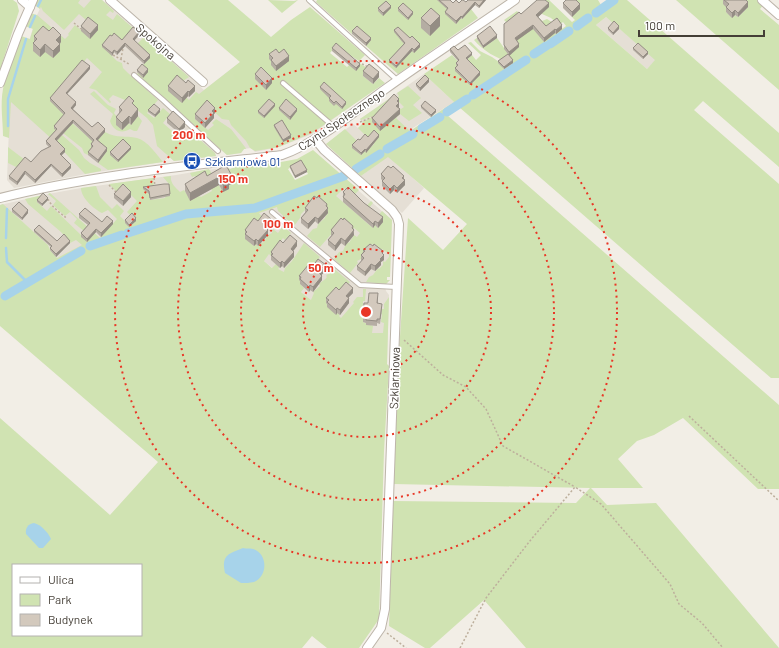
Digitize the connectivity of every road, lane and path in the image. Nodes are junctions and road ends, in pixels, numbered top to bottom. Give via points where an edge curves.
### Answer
1 (22, 0) edge
2 (110, 0) edge
3 (309, 0) edge
4 (515, 0) edge
5 (762, 0) edge
6 (31, 3) edge
7 (779, 15) edge
8 (74, 23) dead end
9 (81, 29) edge
10 (123, 45) edge
11 (113, 54) edge
12 (352, 58) edge
13 (121, 59) junction
14 (129, 64) dead end
15 (370, 68) edge
16 (134, 75) dead end
17 (398, 80) junction
18 (203, 82) dead end
19 (0, 83) edge
20 (283, 83) dead end
21 (376, 118) edge
22 (360, 122) dead end
23 (333, 126) junction
24 (315, 140) junction
25 (218, 151) dead end
26 (154, 178) dead end
27 (108, 184) dead end
28 (156, 188) edge
29 (44, 195) edge
30 (119, 195) edge
31 (0, 198) edge
32 (272, 212) dead end
33 (68, 217) dead end
34 (396, 287) junction
35 (395, 333) junction
36 (689, 416) dead end
37 (575, 487) junction
38 (779, 501) edge
39 (380, 628) junction
40 (367, 648) edge
41 (406, 648) edge
42 (460, 648) edge
43 (723, 648) edge

1 - 6 street
2 - 18 street, Spokojna
3 - 17 lane
4 - 17 street, Czynu Społecznego
5 - 7 street
6 - 19 street
8 - 9 path
10 - 13 path
11 - 13 path
12 - 15 path
13 - 14 path
16 - 25 lane
17 - 23 street, Czynu Społecznego
20 - 23 lane
21 - 22 path via 374,116
23 - 24 street, Czynu Społecznego
24 - 31 street, Czynu Społecznego via 282,155 44,187
24 - 34 street, Szklarniowa via 395,214 399,224
26 - 28 path
27 - 30 path
29 - 33 path via 49,203
32 - 34 lane via 360,285
34 - 35 street, Szklarniowa
35 - 37 path via 443,375 466,387 486,409 502,446
35 - 39 street, Szklarniowa via 386,599
36 - 38 path
37 - 42 path via 486,598
37 - 43 path via 601,504 670,584 679,604 702,623
39 - 40 street, Szklarniowa
39 - 41 path

